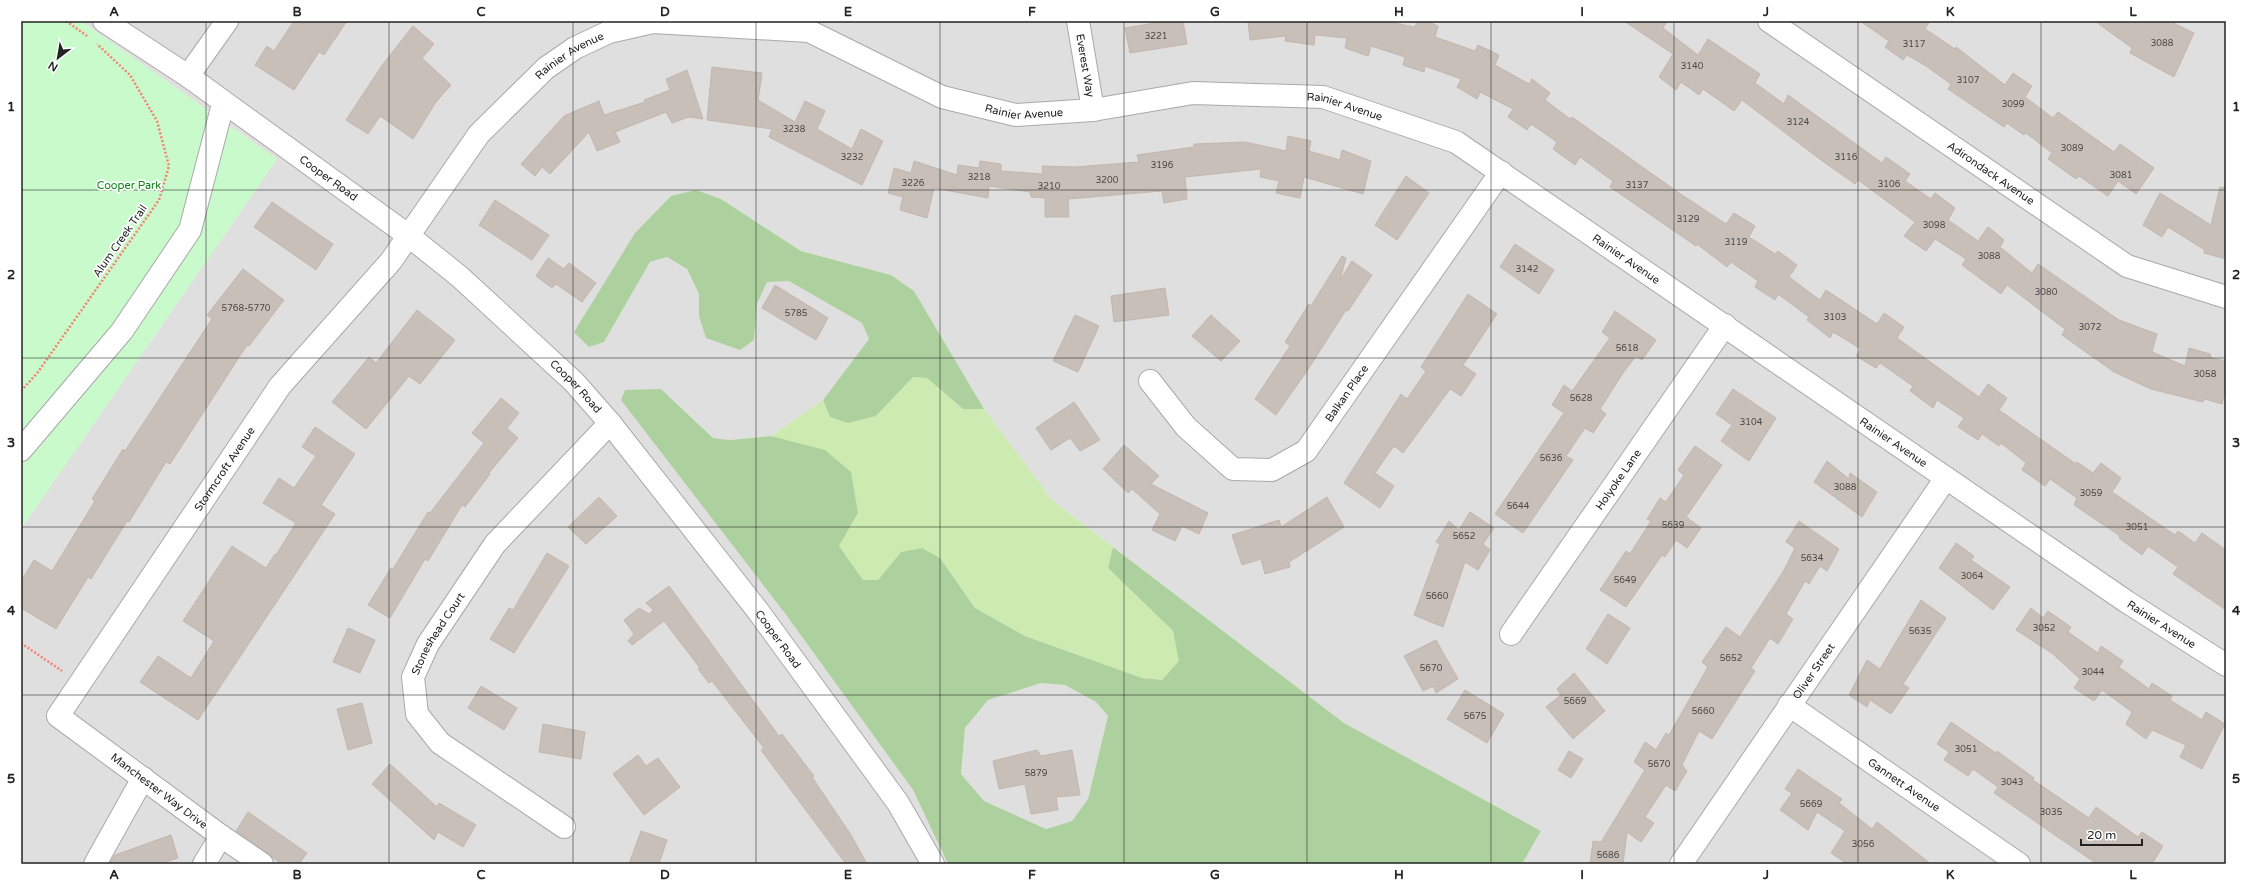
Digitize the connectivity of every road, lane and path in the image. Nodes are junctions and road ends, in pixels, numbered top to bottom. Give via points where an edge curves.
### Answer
1 (66, 21) edge
2 (104, 21) edge
3 (227, 21) edge
4 (1078, 21) edge
5 (1769, 21) edge
6 (700, 23) edge
7 (607, 27) edge
8 (89, 37) dead end
9 (94, 41) dead end
10 (188, 76) junction
11 (223, 104) junction
12 (1092, 110) junction
13 (1501, 172) junction
14 (409, 236) junction
15 (2226, 297) edge
16 (1725, 325) junction
17 (1150, 381) dead end
18 (21, 391) edge
19 (610, 423) junction
20 (21, 450) edge
21 (1946, 478) junction
22 (1511, 634) dead end
23 (21, 643) edge
24 (2226, 665) edge
25 (81, 683) junction
26 (1789, 705) junction
27 (58, 716) joint
28 (143, 778) junction
29 (564, 827) dead end
30 (221, 836) junction
31 (95, 864) edge
32 (204, 864) edge
33 (262, 864) edge
34 (932, 864) edge
35 (1681, 864) edge
36 (2019, 864) edge

1 - 8 path
2 - 10 street, Cooper Road
3 - 10 street
4 - 12 street, Everest Way
5 - 15 street, Adirondack Avenue via 2127,266
6 - 7 street, Rainier Avenue via 652,22
6 - 12 street, Rainier Avenue via 809,31 942,97 1016,115
7 - 14 street, Rainier Avenue via 546,68 479,134
9 - 18 path, Alum Creek Trail via 130,75 157,121 169,166 159,200 38,372
10 - 11 street, Cooper Road
11 - 14 street, Cooper Road
11 - 20 street via 190,230 122,330
12 - 13 street, Rainier Avenue via 1193,93 1323,97 1456,142
13 - 16 street, Rainier Avenue
13 - 17 street, Balkan Place via 1306,451 1272,470 1233,469 1186,427
14 - 19 street, Cooper Road via 460,277 574,382
14 - 25 street, Stormcroft Avenue via 391,261 280,386
16 - 21 street, Rainier Avenue
16 - 22 street, Holyoke Lane
19 - 29 street, Stoneshead Court via 495,544 428,644 413,677 417,714 440,743
19 - 34 street, Cooper Road via 758,611 898,803
21 - 24 street, Rainier Avenue via 2127,602
21 - 26 street, Oliver Street
23 - 25 path
25 - 27 street, Stormcroft Avenue
26 - 35 street, Oliver Street
26 - 36 street, Gannett Avenue
27 - 28 street, Manchester Way Drive
28 - 30 street, Manchester Way Drive
28 - 31 street
30 - 32 street
30 - 33 street, Manchester Way Drive

